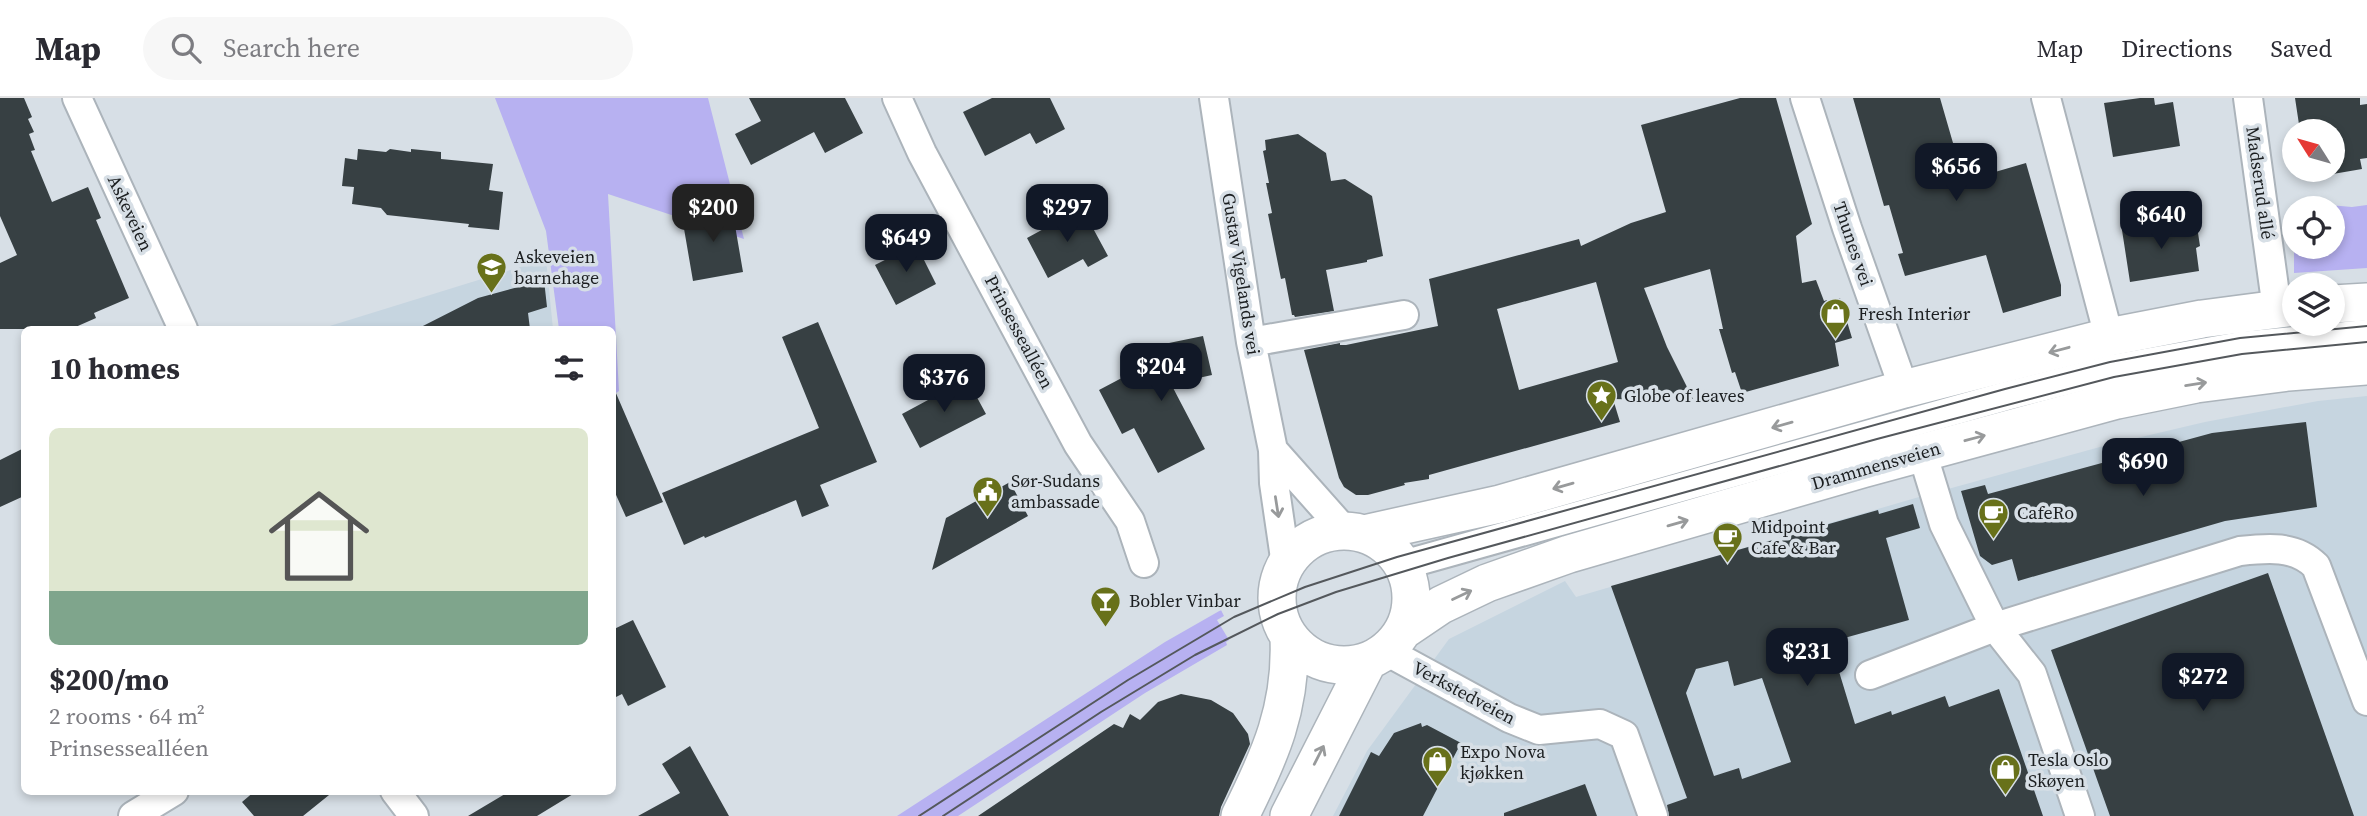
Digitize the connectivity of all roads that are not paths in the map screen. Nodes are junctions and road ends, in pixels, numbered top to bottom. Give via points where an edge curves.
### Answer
1 (77, 98) edge
2 (897, 98) edge
3 (1214, 98) edge
4 (1805, 98) edge
5 (2046, 98) edge
6 (2248, 98) edge
7 (2282, 291) edge
8 (2367, 302) edge
9 (2345, 303) edge
10 (2282, 308) edge
11 (1404, 316) dead end
12 (182, 326) edge
13 (2367, 334) edge
14 (2109, 337) junction
15 (1251, 342) junction
16 (2367, 366) edge
17 (1904, 389) junction
18 (1273, 450) junction
19 (1922, 452) junction
20 (1355, 532) junction
21 (1144, 563) dead end
22 (1286, 565) junction
23 (1403, 565) junction
24 (1995, 627) junction
25 (1289, 638) junction
26 (1386, 647) junction
27 (1870, 676) dead end
28 (2367, 701) edge
29 (167, 795) edge
30 (398, 795) edge
31 (133, 816) edge
32 (414, 816) edge
33 (1240, 816) edge
34 (1289, 816) edge
35 (1653, 816) edge
36 (2080, 816) edge

1 - 12 street, Askeveien
2 - 21 street, Prinsessealléen via 1079,444 1130,522
3 - 15 street, Gustav Vigelands vei
4 - 17 street, Thunes vei
5 - 14 street
6 - 7 street, Madserud allé
8 - 9 main road
10 - 14 main road
11 - 15 street
13 - 23 street via 2241,346 2112,369
14 -> 17 main road
15 - 18 street, Gustav Vigelands vei
19 -> 16 main road, Drammensveien via 2196,384
17 -> 20 main road via 1500,504
18 - 20 street
18 -> 22 street, Gustav Vigelands vei via 1273,483
19 - 24 street via 1944,524
26 -> 19 main road, Drammensveien via 1441,605 1487,583 1556,558
20 - 22 main road via 1315,537
20 - 23 main road via 1388,548
22 - 25 main road via 1276,600
23 - 26 main road via 1411,590 1410,610
24 - 27 street
24 - 28 street via 2240,551 2288,550 2305,555 2316,566
24 - 36 street via 2032,674
25 - 26 main road via 1305,654 1346,666
25 - 33 main road via 1290,668 1281,720
34 -> 26 main road, Drammensveien
26 - 35 street, Verkstedveien via 1509,718 1539,730 1600,724 1624,735
29 - 31 street
30 - 32 street

